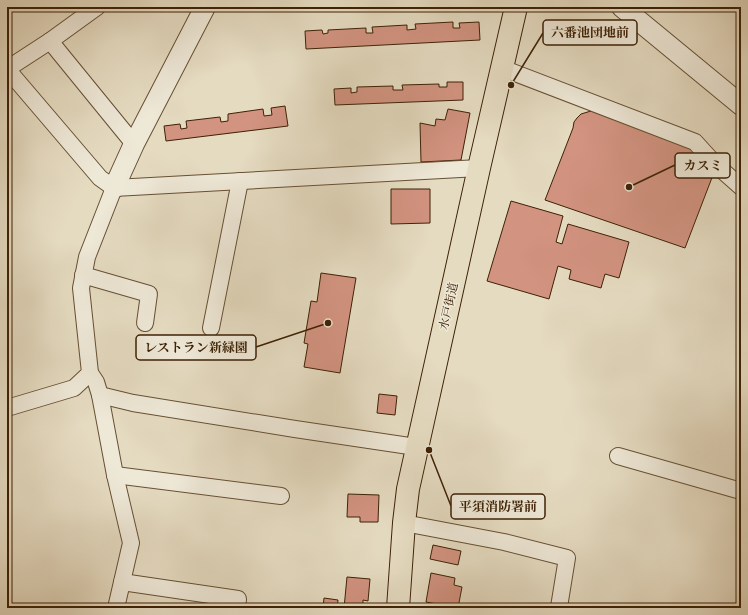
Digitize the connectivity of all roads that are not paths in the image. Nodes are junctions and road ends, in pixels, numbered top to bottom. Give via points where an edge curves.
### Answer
1 (97, 7) edge
2 (205, 7) edge
3 (516, 7) edge
4 (624, 7) edge
5 (50, 41) junction
6 (502, 68) junction
7 (741, 105) edge
8 (134, 144) junction
9 (479, 168) junction
10 (240, 182) junction
11 (741, 187) edge
12 (114, 188) junction
13 (83, 275) junction
14 (145, 323) dead end
15 (211, 328) dead end
16 (90, 373) junction
17 (100, 395) junction
18 (7, 408) edge
19 (416, 447) junction
20 (618, 456) dead end
21 (115, 475) junction
22 (741, 491) edge
23 (281, 496) dead end
24 (404, 523) junction
25 (122, 582) junction
26 (116, 608) edge
27 (237, 608) edge
28 (398, 608) edge
29 (561, 608) edge

1 - 5 street
2 - 8 street
3 - 6 main road, 水戸街道
4 - 7 street
5 - 8 street
5 - 12 street via 7,69 100,178
6 - 9 main road, 水戸街道
6 - 11 street via 695,142
8 - 12 street
9 - 10 street
9 - 19 main road, 水戸街道
10 - 12 street
10 - 15 street
12 - 13 street via 87,257
13 - 14 street via 149,294
13 - 16 street via 81,288
16 - 17 street
16 - 18 street via 74,388
17 - 19 street via 133,403
17 - 21 street
19 - 24 main road, 水戸街道
20 - 22 street
21 - 23 street
21 - 25 street via 131,543
24 - 28 main road, 水戸街道
24 - 29 street via 504,542 567,558 559,607
25 - 26 street
25 - 27 street via 238,599

